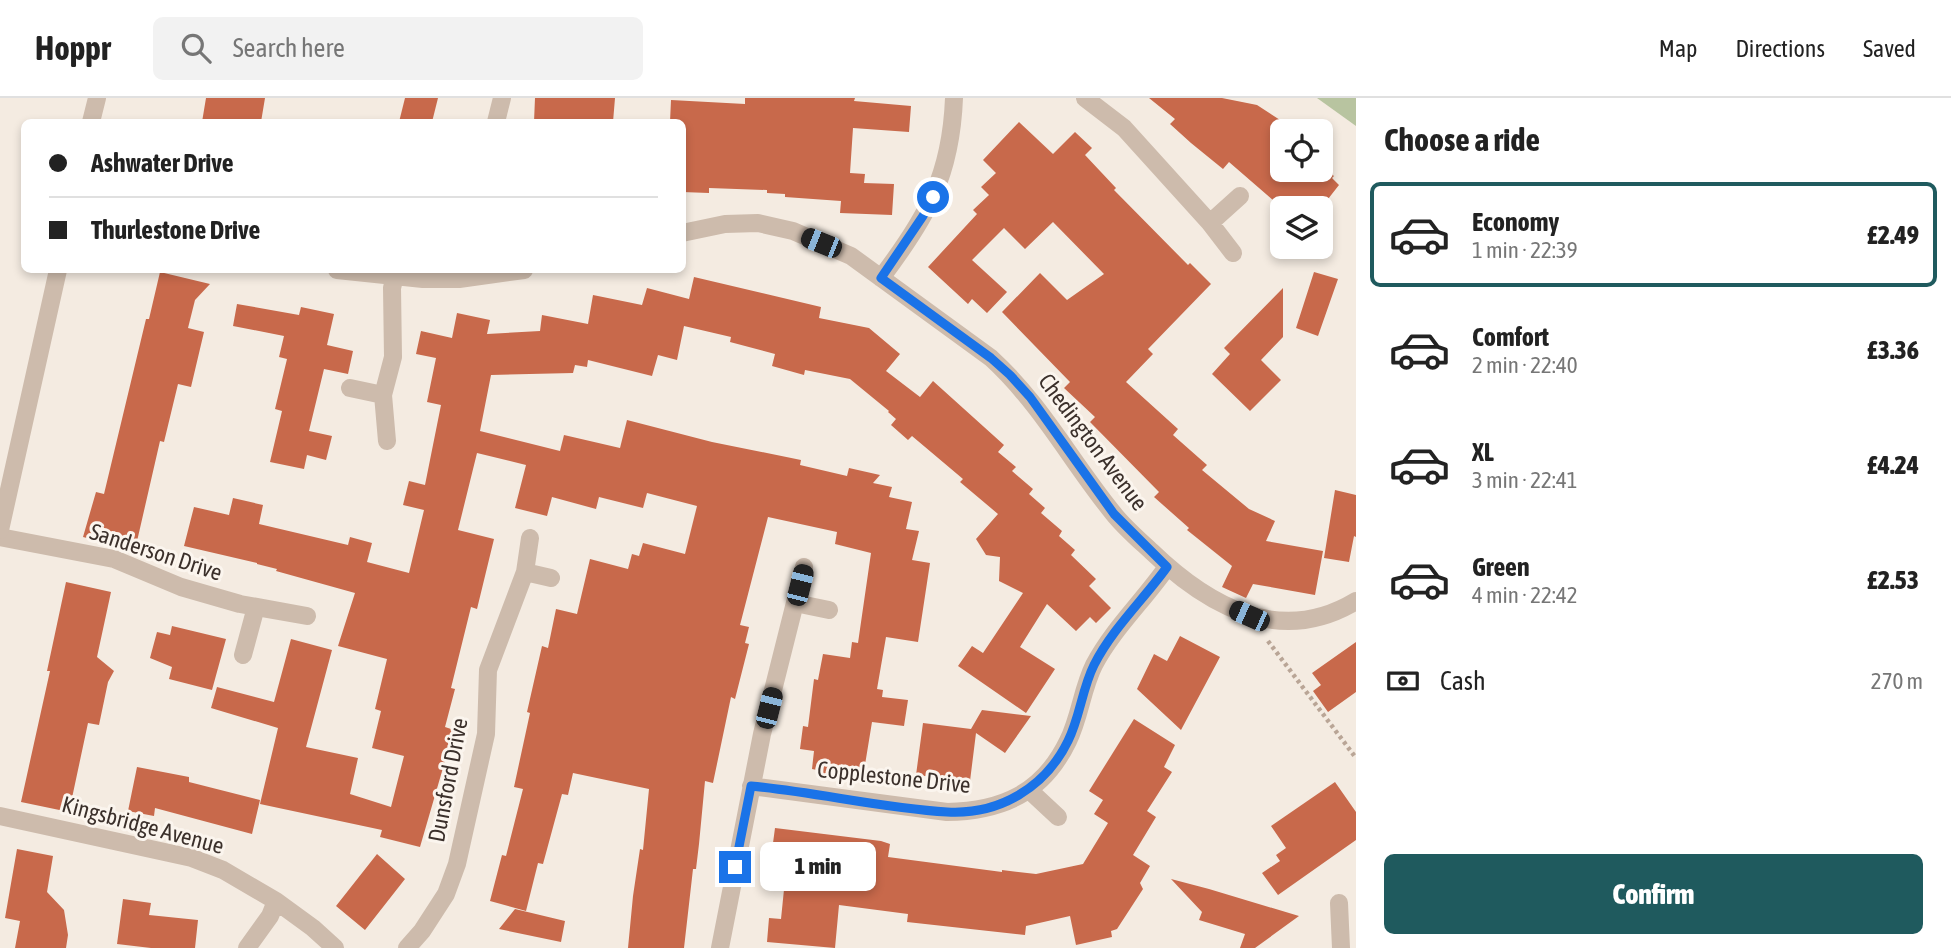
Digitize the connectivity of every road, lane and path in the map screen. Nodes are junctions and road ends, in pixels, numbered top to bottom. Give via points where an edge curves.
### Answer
1 (97, 98) edge
2 (502, 98) edge
3 (954, 98) edge
4 (1085, 98) edge
5 (92, 119) edge
6 (497, 119) edge
7 (1240, 196) dead end
8 (1210, 223) junction
9 (686, 232) edge
10 (1233, 253) dead end
11 (57, 273) edge
12 (366, 273) edge
13 (488, 273) edge
14 (395, 276) junction
15 (881, 278) junction
16 (350, 388) dead end
17 (383, 396) junction
18 (387, 441) dead end
19 (0, 530) edge
20 (0, 537) edge
21 (530, 538) dead end
22 (804, 566) dead end
23 (1167, 567) junction
24 (525, 572) junction
25 (551, 578) dead end
26 (1356, 601) edge
27 (795, 603) junction
28 (256, 607) junction
29 (829, 610) dead end
30 (307, 616) dead end
31 (1249, 616) junction
32 (243, 655) dead end
33 (1356, 758) edge
34 (751, 786) junction
35 (1029, 790) junction
36 (0, 816) edge
37 (1058, 817) dead end
38 (276, 901) junction
39 (1339, 903) dead end
40 (247, 948) edge
41 (335, 948) edge
42 (407, 948) edge
43 (720, 948) edge
44 (1346, 948) edge

1 - 5 street
2 - 6 street
3 - 15 street via 944,172 923,216
4 - 8 street via 1124,128
7 - 8 street
8 - 10 street
9 - 15 street, Chedington Avenue via 758,223 793,231 851,256
11 - 19 street
12 - 14 street
13 - 14 street via 459,279
14 - 17 street via 393,357
15 - 23 street, Chedington Avenue via 1010,375 1114,514
16 - 17 street
17 - 18 street
20 - 28 street, Sanderson Drive via 114,559 181,587
21 - 24 street, Dunsford Drive
22 - 27 street
23 - 31 street, Chedington Avenue via 1193,587
23 - 35 street, Copplestone Drive via 1093,667 1069,740 1048,772
24 - 25 street
24 - 42 street, Dunsford Drive via 488,670 486,734 457,864 446,894
26 - 31 street, Chedington Avenue via 1324,617 1298,622
27 - 29 street
27 - 34 street
28 - 30 street, Sanderson Drive
28 - 32 street
31 - 33 path
34 - 35 street, Copplestone Drive via 947,812 988,808
34 - 43 street
35 - 37 street
36 - 38 street, Kingsbridge Avenue via 192,858 246,881
38 - 40 street
38 - 41 street, Kingsbridge Avenue
39 - 44 street

